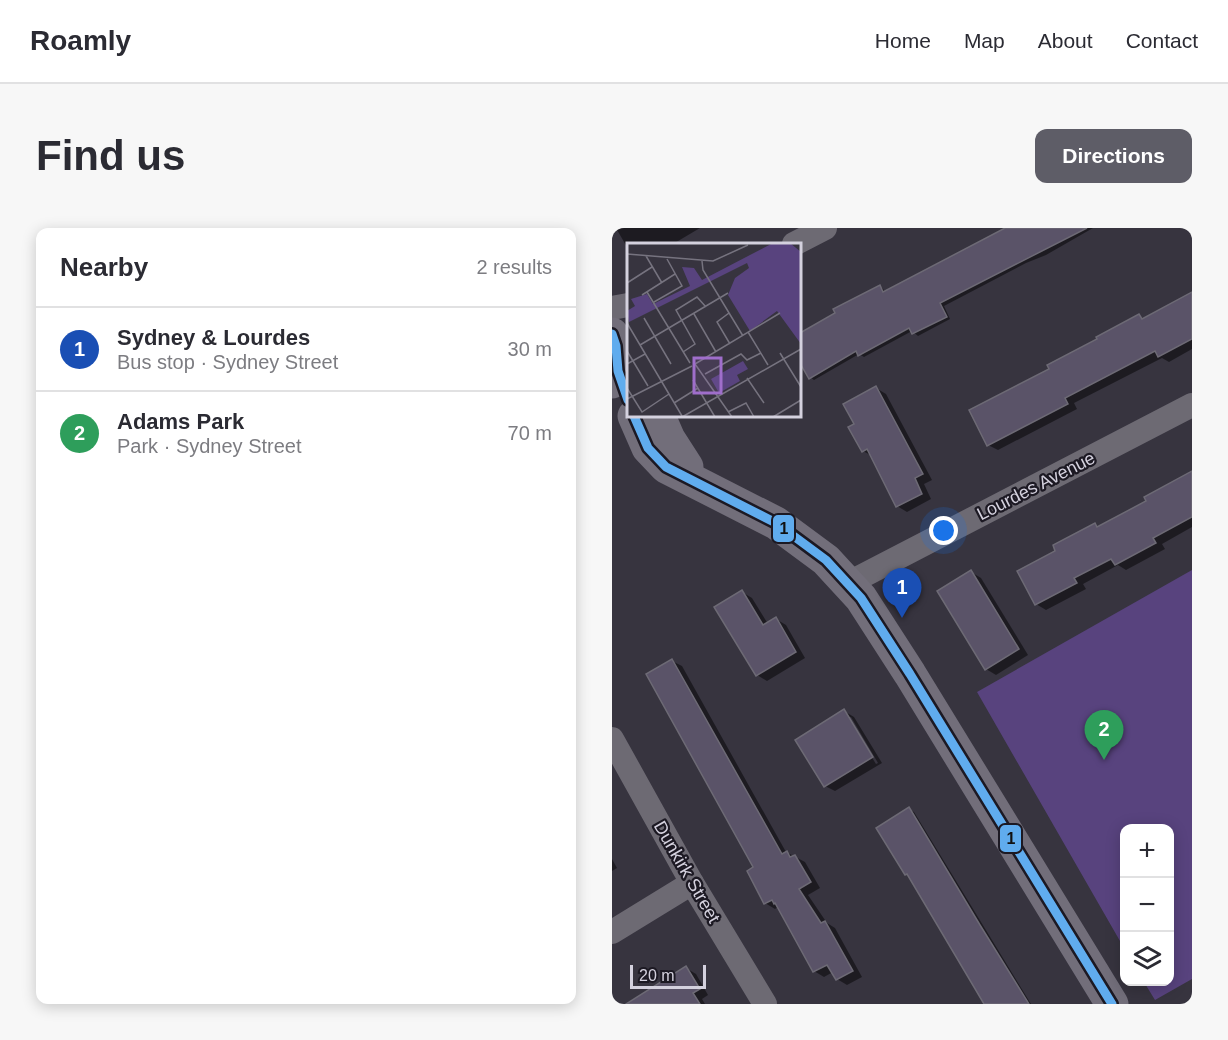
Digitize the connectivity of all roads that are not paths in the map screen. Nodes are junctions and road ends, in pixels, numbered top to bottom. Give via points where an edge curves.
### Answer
1 (825, 228) edge
2 (796, 243) edge
3 (627, 305) edge
4 (612, 308) edge
5 (618, 359) edge
6 (627, 396) edge
7 (1192, 405) edge
8 (634, 417) edge
9 (659, 417) edge
10 (690, 481) junction
11 (847, 584) junction
12 (612, 739) edge
13 (692, 883) junction
14 (612, 932) edge
15 (765, 1004) edge
16 (1112, 1004) edge

1 - 2 street
3 - 4 street
5 - 6 street
7 - 11 street, Lourdes Avenue
8 - 10 street via 648,448 666,467
9 - 10 street via 687,464
10 - 11 street via 776,523 826,560
11 - 16 street via 891,643
12 - 13 street, Dunkirk Street
13 - 14 street
13 - 15 street, Dunkirk Street

